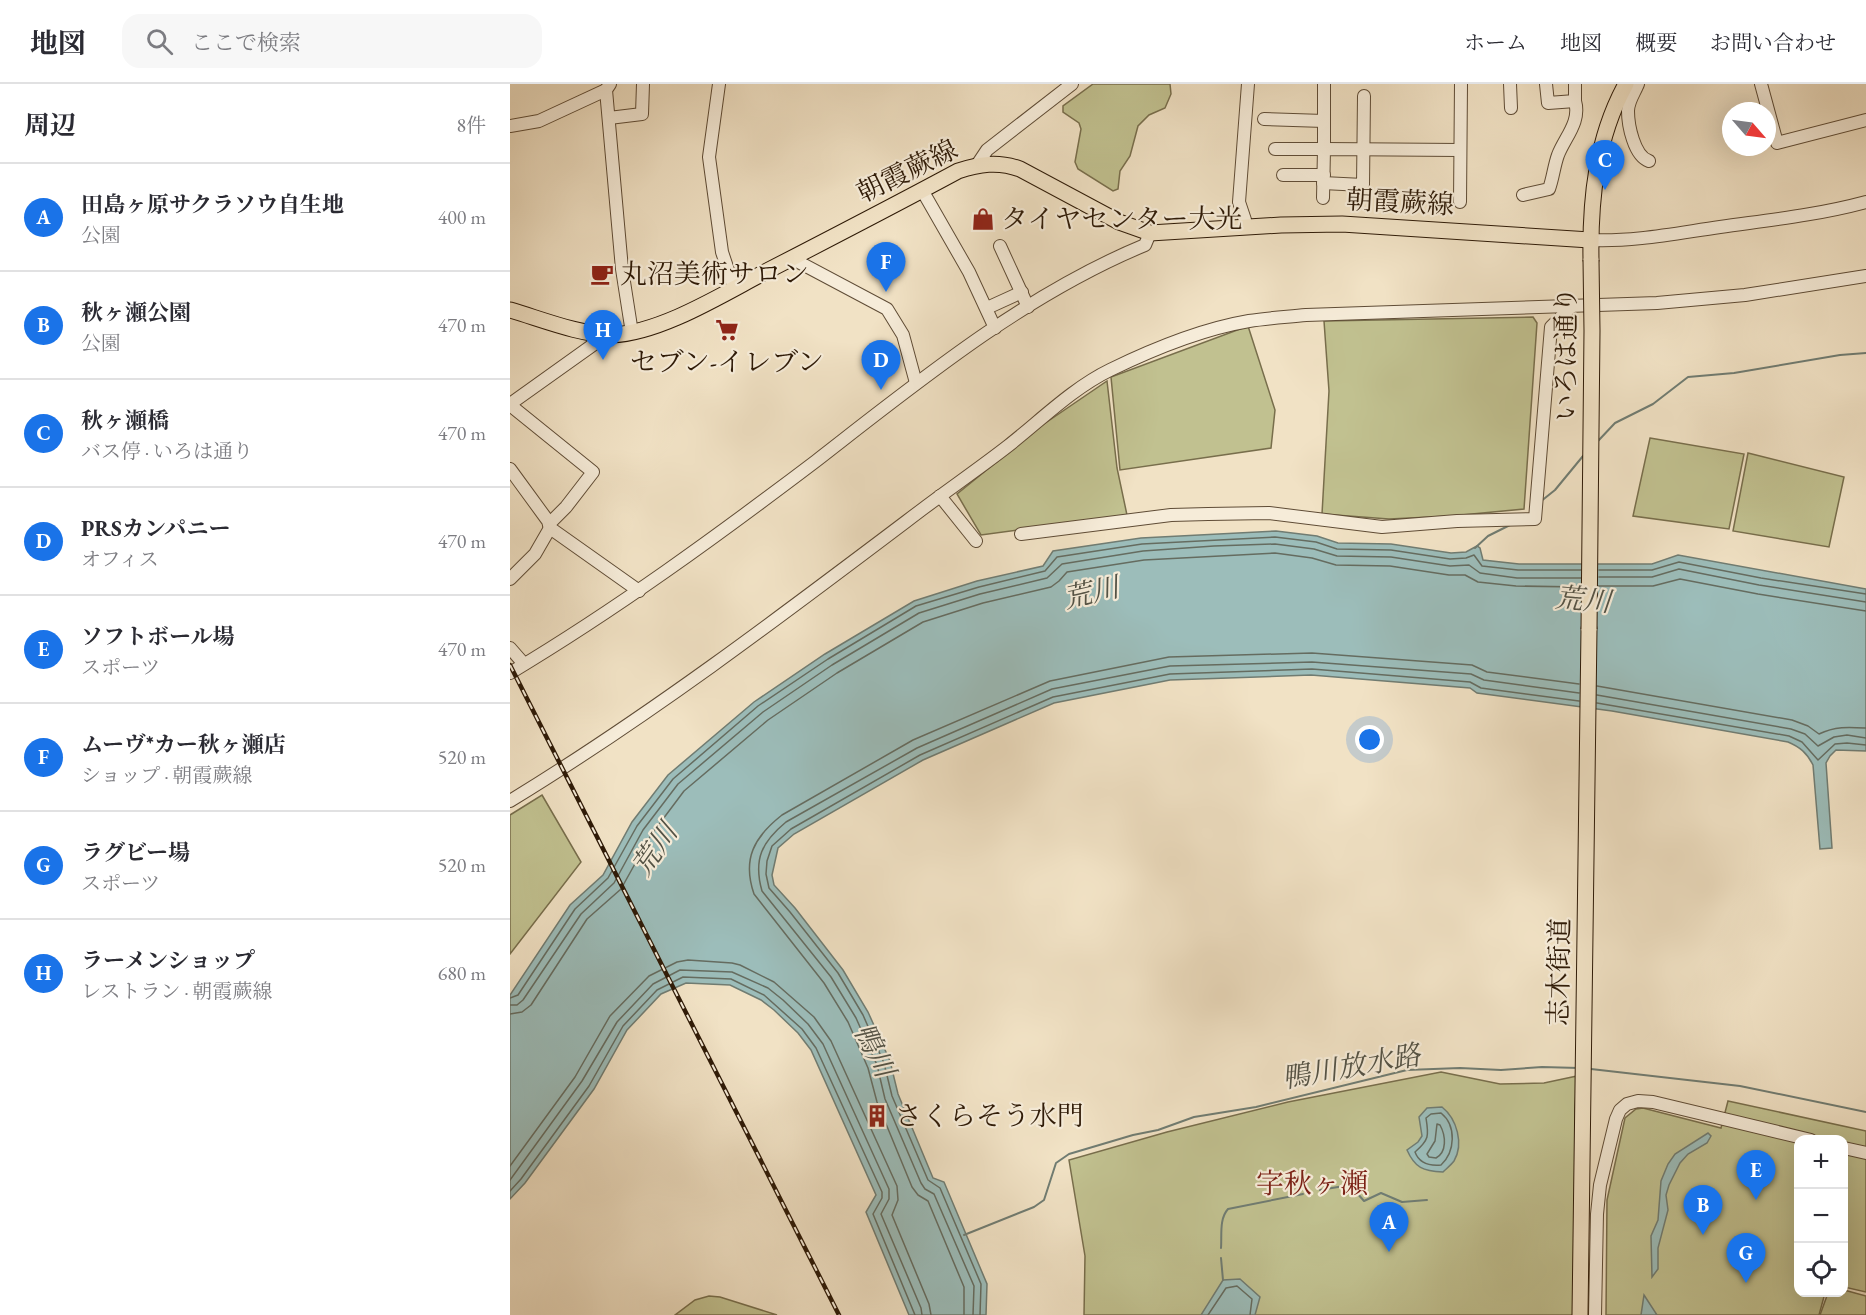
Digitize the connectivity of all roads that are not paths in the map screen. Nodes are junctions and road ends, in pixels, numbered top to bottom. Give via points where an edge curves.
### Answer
1 (643, 84) edge
2 (719, 84) edge
3 (1072, 84) edge
4 (1248, 84) edge
5 (1324, 84) edge
6 (1461, 84) edge
7 (1510, 84) edge
8 (1546, 84) edge
9 (1575, 84) edge
10 (1626, 84) edge
11 (1638, 84) edge
12 (1761, 84) edge
13 (608, 87) edge
14 (1057, 89) edge
15 (1364, 96) dead end
16 (1575, 101) junction
17 (1512, 108) dead end
18 (609, 118) junction
19 (1264, 119) dead end
20 (1866, 120) edge
21 (1324, 121) junction
22 (510, 126) edge
23 (1275, 149) dead end
24 (1324, 149) junction
25 (1364, 150) junction
26 (1460, 150) junction
27 (1649, 161) dead end
28 (977, 165) junction
29 (1282, 174) dead end
30 (1323, 179) junction
31 (922, 190) junction
32 (1524, 195) dead end
33 (1323, 198) dead end
34 (1460, 202) dead end
35 (1866, 202) edge
36 (1245, 228) junction
37 (1150, 233) junction
38 (1590, 240) junction
39 (1000, 246) dead end
40 (791, 258) junction
41 (1866, 276) edge
42 (734, 288) junction
43 (1022, 292) junction
44 (1572, 306) junction
45 (1028, 307) junction
46 (987, 308) junction
47 (510, 310) edge
48 (995, 328) junction
49 (632, 333) junction
50 (602, 334) junction
51 (916, 383) junction
52 (510, 405) edge
53 (510, 468) edge
54 (940, 496) junction
55 (550, 526) junction
56 (1021, 534) dead end
57 (976, 541) dead end
58 (510, 579) edge
59 (639, 591) junction
60 (1588, 629) joint
61 (510, 648) edge
62 (524, 664) junction
63 (510, 673) edge
64 (510, 801) edge
65 (1794, 1136) edge
66 (1848, 1149) edge
67 (1866, 1153) edge
68 (1580, 1315) edge
69 (1595, 1315) edge

1 - 18 street via 642,114
2 - 42 street via 709,157 722,252
3 - 14 street
4 - 36 street via 1239,202
5 - 21 street
6 - 26 street
7 - 17 street
8 - 16 street via 1548,103
9 - 16 street
10 - 38 main road, いろは通り via 1606,130 1596,173
11 - 27 street via 1628,109 1629,122 1639,152
12 - 20 street via 1777,142
13 - 18 street
13 - 22 street via 539,121
14 - 28 street via 987,150
15 - 25 street
16 - 32 street via 1576,120 1557,156 1549,189
18 - 49 street via 622,269
19 - 21 street
21 - 24 street
23 - 24 street
24 - 25 street
24 - 30 street
25 - 26 street
25 - 30 street via 1363,185
26 - 34 street
28 - 31 main road, 朝霞蕨線
28 - 37 main road, 朝霞蕨線 via 999,164 1020,169 1119,222
29 - 30 street
30 - 33 street
31 - 40 main road, 朝霞蕨線
31 - 46 street
35 - 38 street via 1819,213 1655,236
36 - 37 main road, 朝霞蕨線
36 - 38 main road, 朝霞蕨線 via 1364,224
37 - 45 street via 1145,244
38 - 60 main road, いろは通り, bridge
39 - 43 street
40 - 42 main road, 朝霞蕨線
40 - 51 street via 887,309 903,335
41 - 44 street via 1745,295
42 - 49 main road, 朝霞蕨線 via 662,324
43 - 45 street
43 - 46 street
44 - 54 street via 1306,315 1248,321 1206,332 1099,376
44 - 56 street via 1551,327 1535,519 1457,520 1382,527 1269,513 1171,515
45 - 48 street
46 - 48 street
47 - 50 main road, 朝霞蕨線
48 - 51 street
49 - 50 main road, 朝霞蕨線
50 - 52 street via 597,342
51 - 59 street
52 - 55 street via 593,472
53 - 55 street
54 - 57 street
54 - 64 street via 717,663
55 - 58 street via 535,554
55 - 59 street
59 - 62 street
60 - 68 main road, 志木街道
61 - 62 street
62 - 63 street
65 - 69 street via 1653,1102 1633,1101 1623,1106 1616,1119 1599,1195
66 - 67 street

